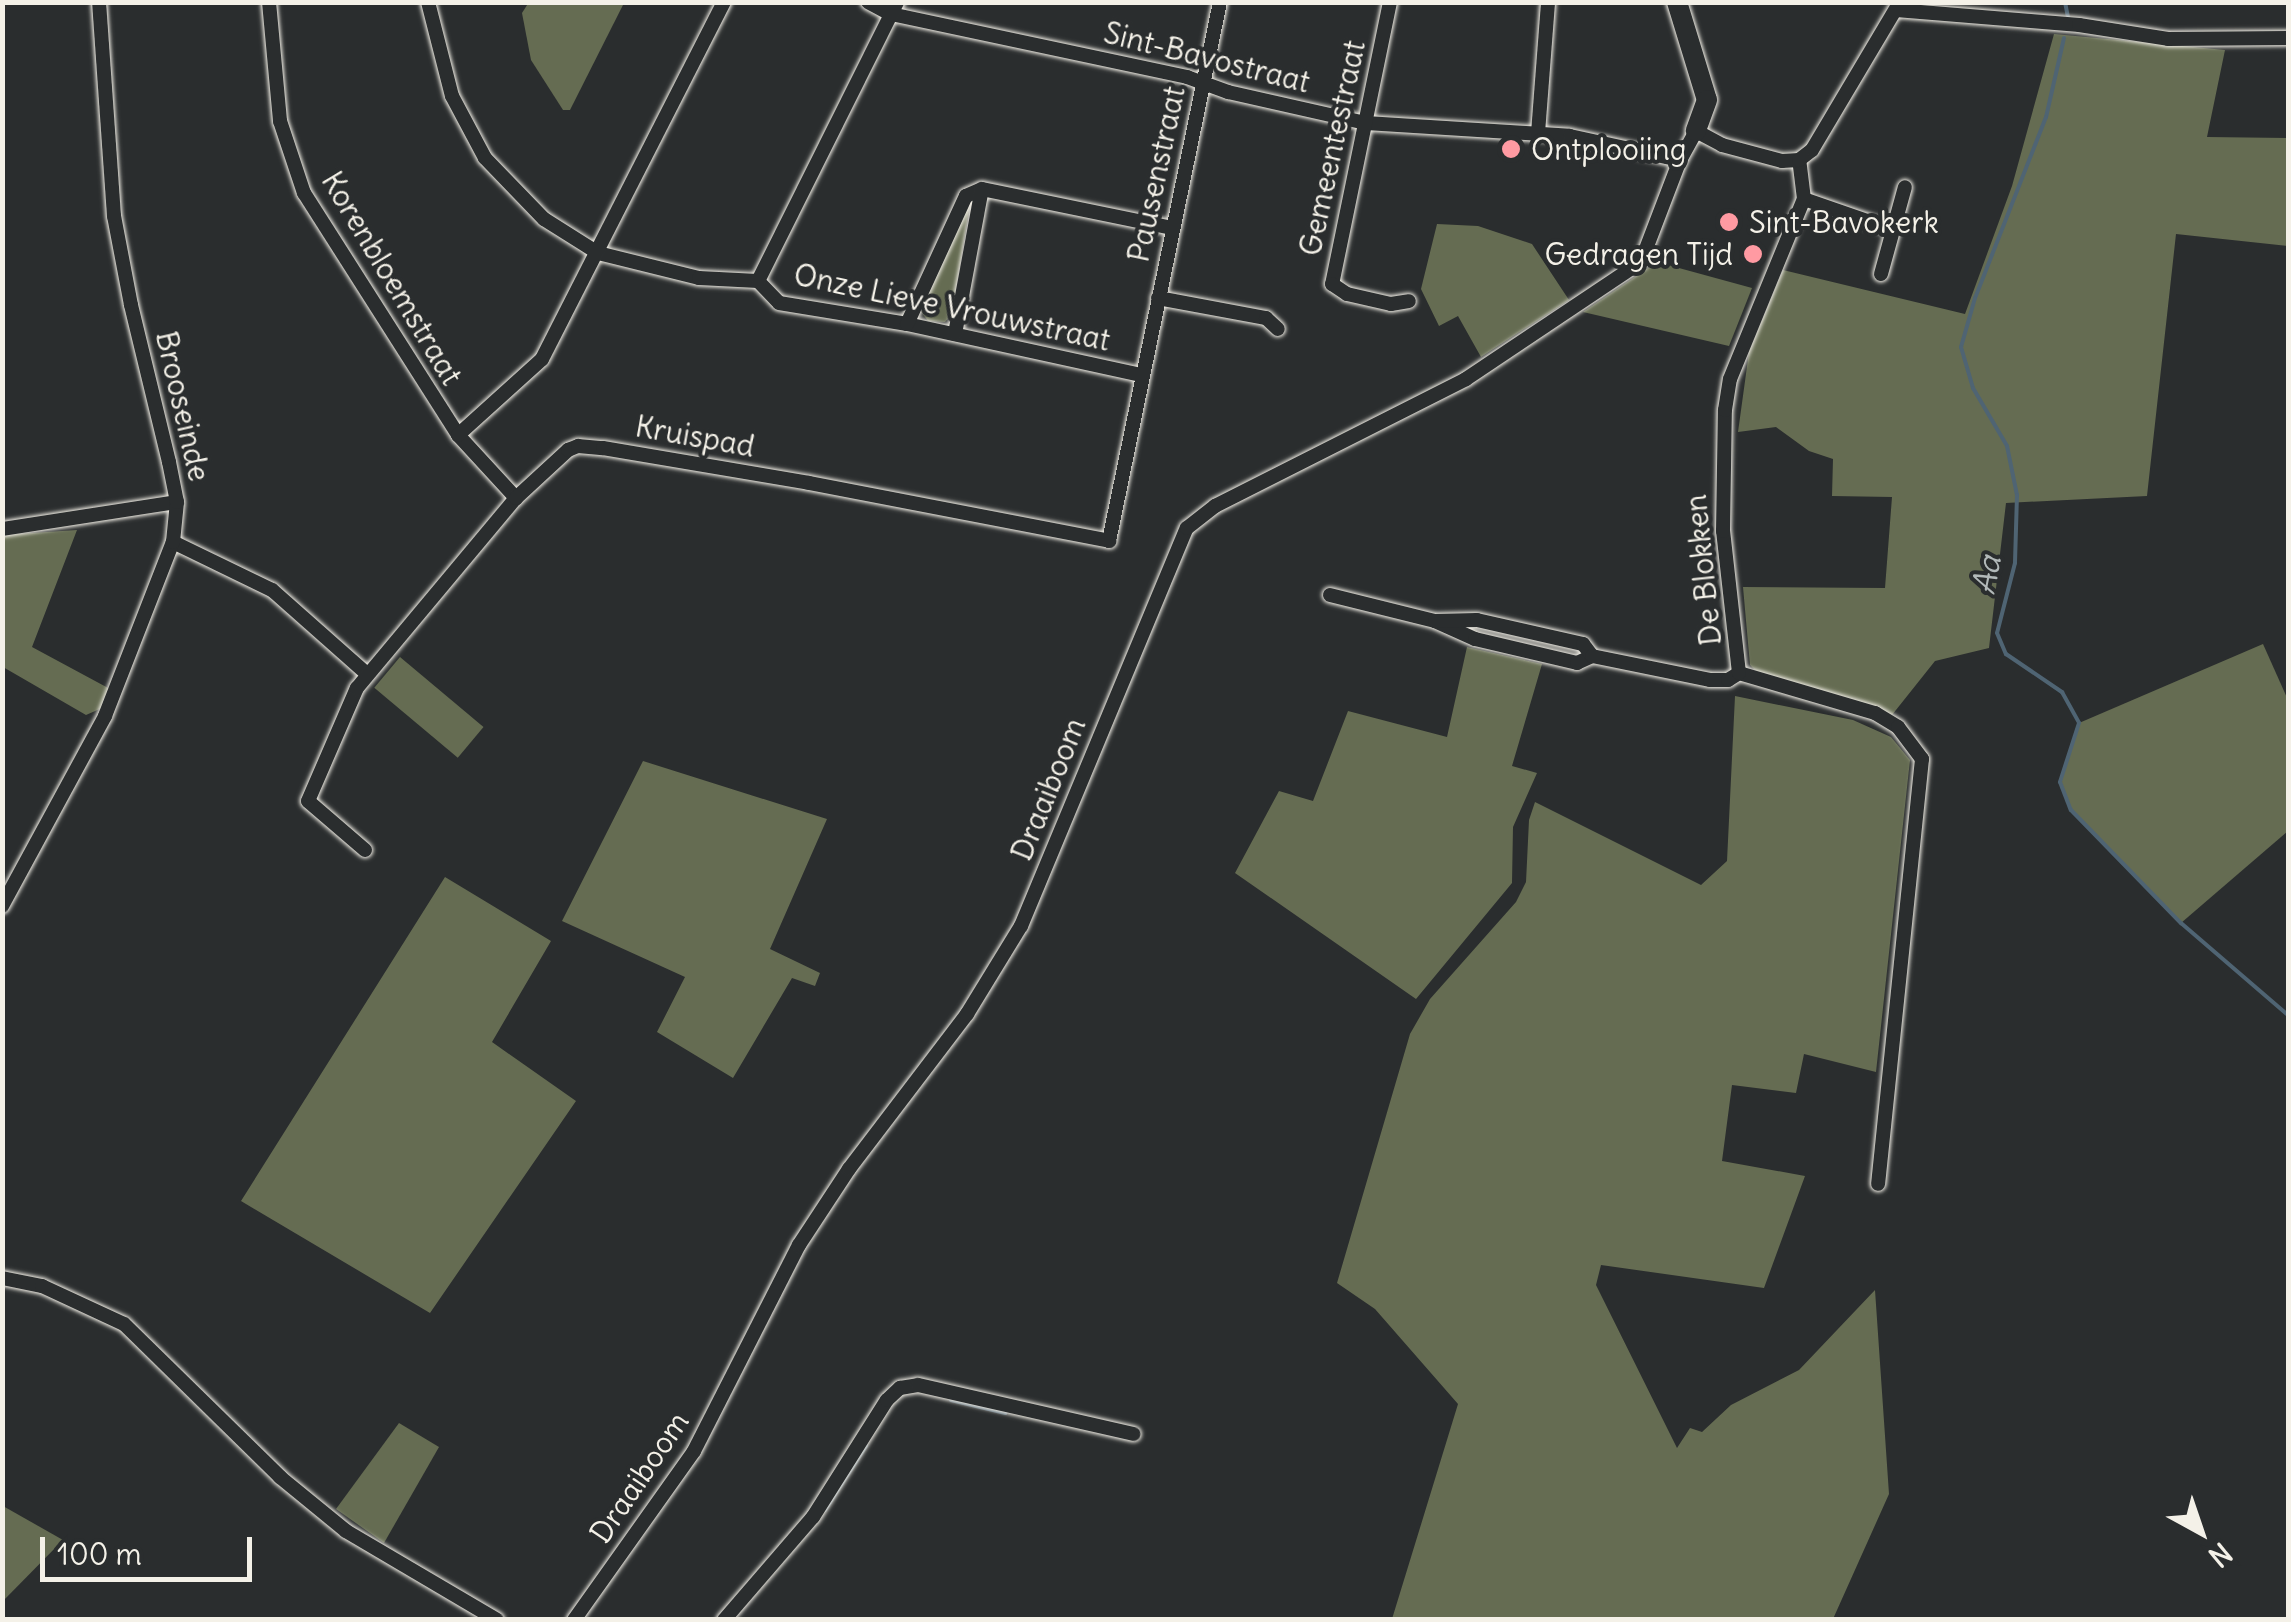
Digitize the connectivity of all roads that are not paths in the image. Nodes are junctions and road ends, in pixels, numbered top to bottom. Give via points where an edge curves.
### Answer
1 (99, 2) edge
2 (268, 2) edge
3 (428, 2) edge
4 (724, 2) edge
5 (868, 2) edge
6 (1220, 2) edge
7 (1390, 2) edge
8 (1548, 2) edge
9 (1677, 2) edge
10 (1898, 6) edge
11 (894, 8) edge
12 (2288, 38) edge
13 (1204, 85) junction
14 (1366, 123) junction
15 (1696, 131) junction
16 (1538, 134) junction
17 (1680, 160) junction
18 (1799, 160) junction
19 (1905, 187) dead end
20 (982, 190) junction
21 (1804, 199) junction
22 (1172, 228) junction
23 (1890, 230) junction
24 (598, 253) junction
25 (1881, 274) dead end
26 (758, 281) junction
27 (1158, 298) junction
28 (1409, 301) dead end
29 (907, 324) junction
30 (1278, 329) dead end
31 (954, 334) junction
32 (1141, 376) junction
33 (458, 435) junction
34 (516, 498) junction
35 (176, 502) junction
36 (2, 528) edge
37 (1109, 541) joint
38 (174, 542) junction
39 (1330, 595) dead end
40 (1740, 673) junction
41 (367, 674) junction
42 (365, 850) dead end
43 (2, 906) edge
44 (1878, 1184) dead end
45 (2, 1278) edge
46 (1133, 1434) dead end
47 (498, 1620) edge
48 (574, 1620) edge
49 (724, 1620) edge

1 - 35 street, Brooseinde via 114,216
2 - 33 street, Korenbloemstraat via 280,121 304,193
3 - 24 street, Onze Lieve Vrouwstraat via 452,96 485,158 544,219
4 - 24 street
5 - 11 street, Sint-Bavostraat
6 - 13 street, Pausenstraat
7 - 14 street, Gemeentestraat
8 - 16 street
9 - 15 street via 1707,100
10 - 12 street via 2168,39
10 - 18 street via 1812,150
11 - 13 street, Sint-Bavostraat
11 - 26 street
13 - 14 street, Sint-Bavostraat
13 - 22 street, Pausenstraat
14 - 16 street, Sint-Bavostraat
14 - 28 street, Gemeentestraat via 1332,284 1391,304
15 - 17 street, Draaiboom
15 - 18 street via 1722,145
16 - 17 street, Sint-Bavostraat via 1609,141
17 - 48 street, Draaiboom via 1640,262 1466,379 1215,506 1186,528 1041,881 996,972 799,1245 694,1451
18 - 21 street
19 - 23 street
20 - 22 street
20 - 29 street via 966,196
20 - 31 street
21 - 23 street
21 - 40 street, De Blokken via 1730,379 1725,410 1723,531
22 - 27 street, Pausenstraat
23 - 25 street
24 - 26 street, Onze Lieve Vrouwstraat via 699,278
24 - 33 street via 542,358
26 - 29 street, Onze Lieve Vrouwstraat via 779,302
27 - 30 street, Pausenstraat via 1266,318
27 - 32 street, Pausenstraat
29 - 31 street, Onze Lieve Vrouwstraat
31 - 32 street, Onze Lieve Vrouwstraat
32 - 37 street, Pausenstraat
33 - 34 street, Korenbloemstraat
34 - 37 street, Kruispad via 578,446
34 - 41 street, Kruispad
35 - 36 street
35 - 38 street, Brooseinde
38 - 41 street via 272,590
38 - 43 street, Brooseinde via 104,716
39 - 40 street via 1435,621 1478,620 1584,644 1592,656 1710,680
40 - 44 street, De Blokken via 1875,714 1898,727 1922,759
41 - 42 street, Kruispad via 308,802
45 - 47 street via 42,1286 124,1324 280,1477 346,1531
46 - 49 street via 918,1385 900,1388 813,1516

